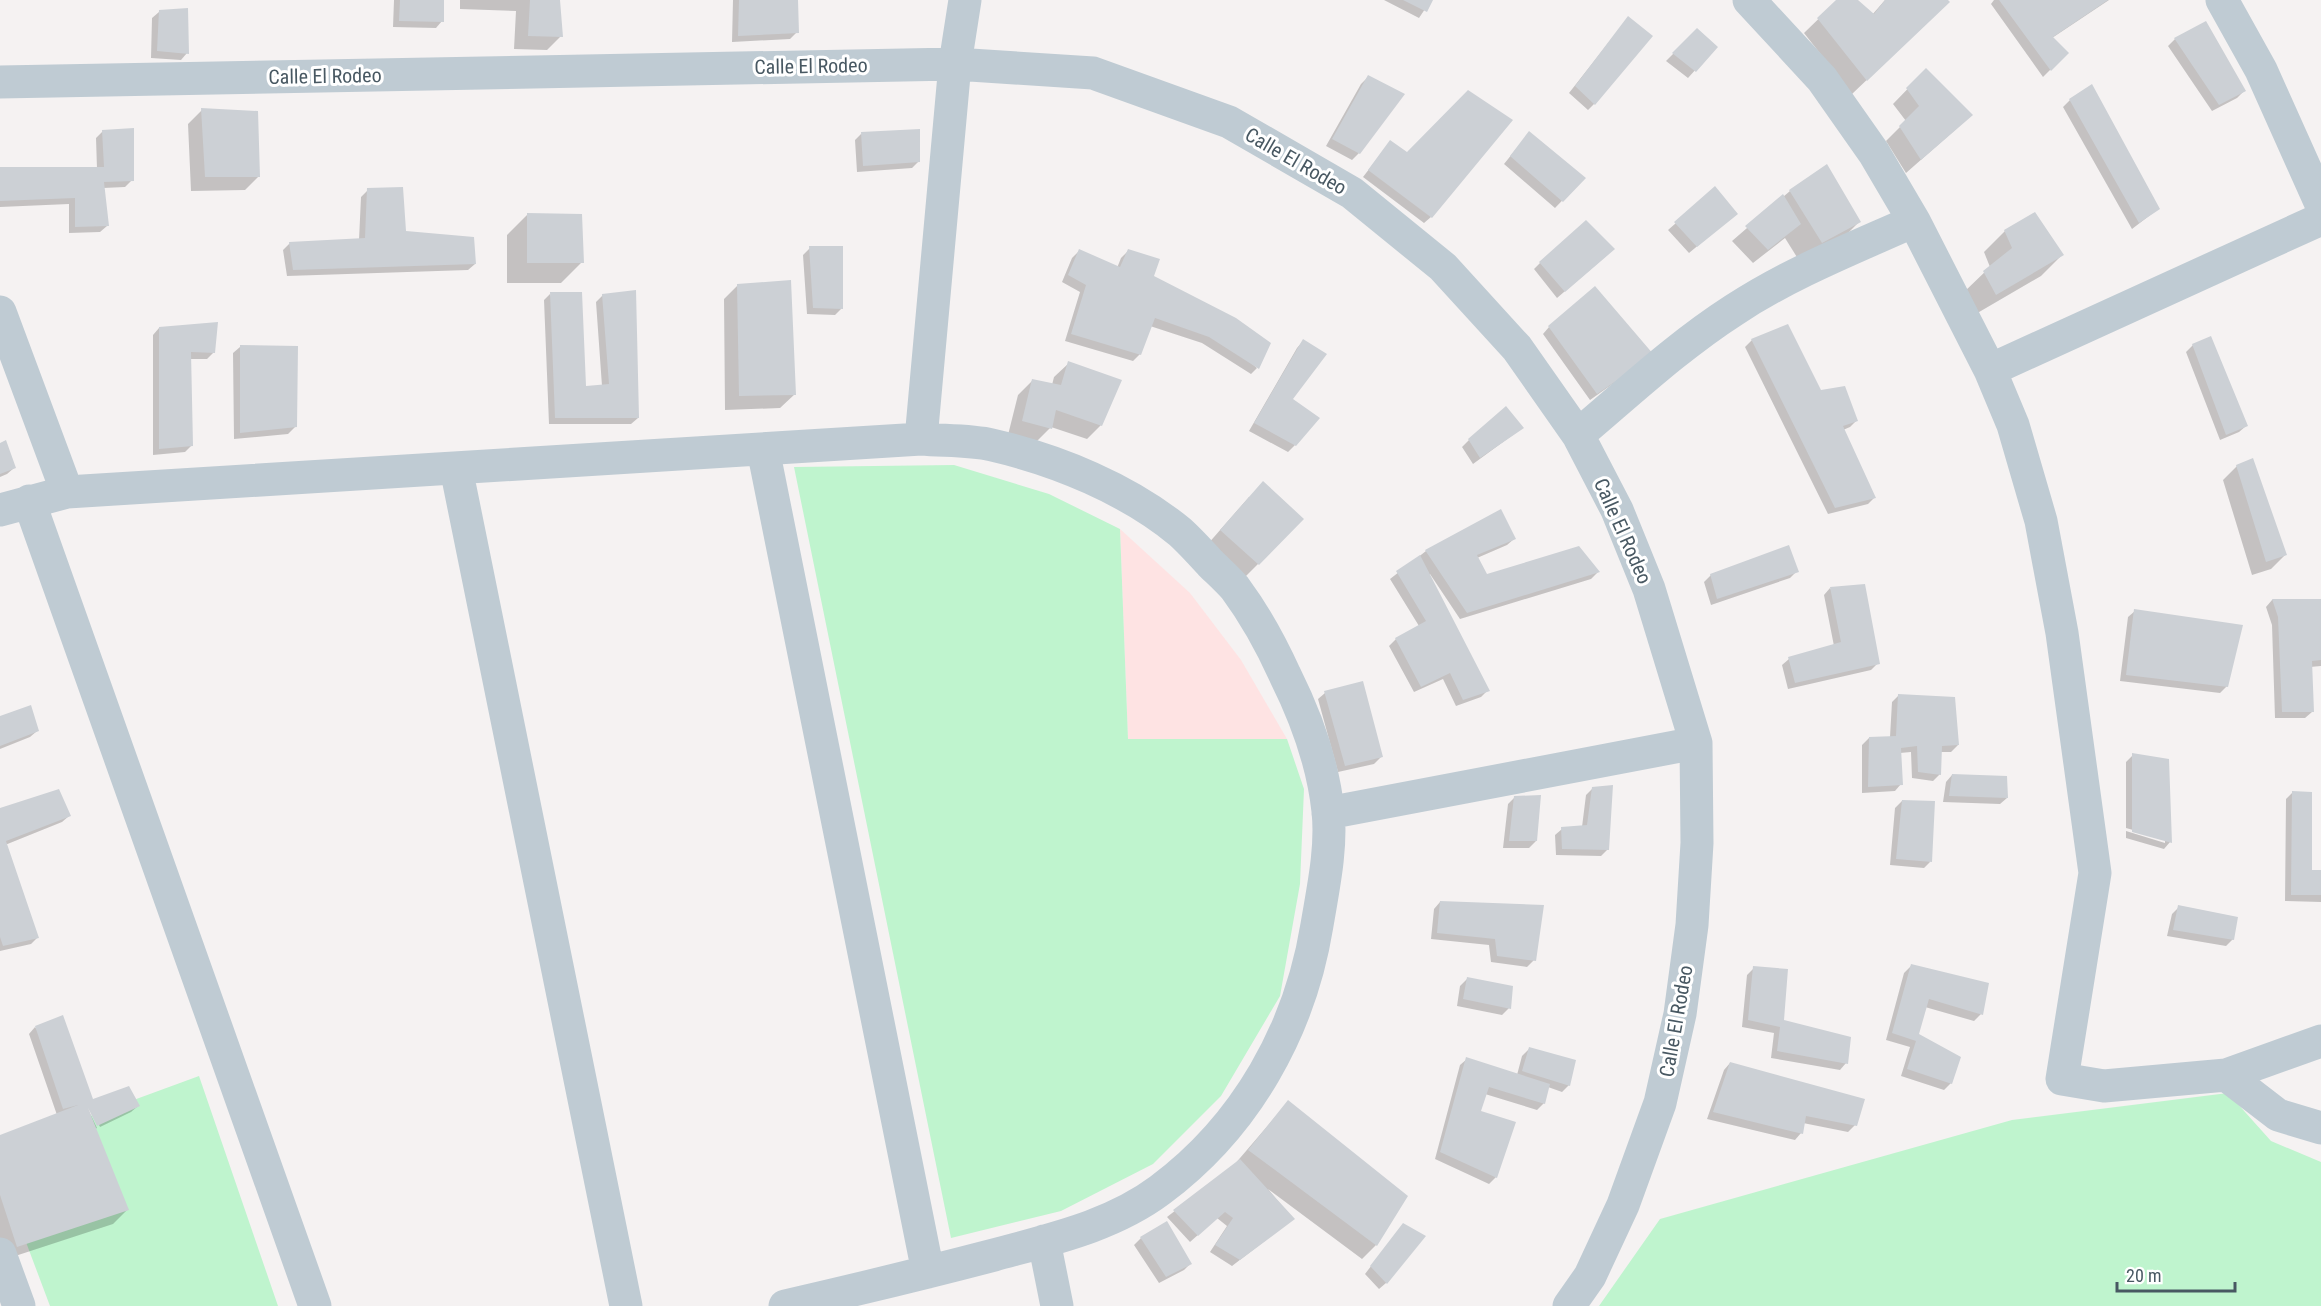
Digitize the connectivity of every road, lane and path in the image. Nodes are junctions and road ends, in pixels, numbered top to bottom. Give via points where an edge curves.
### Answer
1 (965, 0) edge
2 (1749, 0) edge
3 (2222, 0) edge
4 (955, 64) junction
5 (0, 82) edge
6 (2321, 204) edge
7 (2321, 219) edge
8 (1914, 221) junction
9 (0, 312) edge
10 (1990, 370) junction
11 (1578, 435) junction
12 (921, 439) junction
13 (763, 449) junction
14 (456, 468) junction
15 (67, 492) junction
16 (14, 505) edge
17 (1695, 743) junction
18 (1328, 813) junction
19 (2321, 1041) edge
20 (2226, 1075) junction
21 (2321, 1128) edge
22 (1044, 1241) junction
23 (0, 1254) edge
24 (928, 1272) junction
25 (19, 1306) edge
26 (315, 1306) edge
27 (626, 1306) edge
28 (785, 1306) edge
29 (1057, 1306) edge
30 (1569, 1306) edge

1 - 4 street
2 - 8 street via 1822,79 1874,153
3 - 6 street via 2262,69
4 - 5 street, Calle El Rodeo
4 - 11 street, Calle El Rodeo via 1093,73 1229,122 1352,193 1443,267 1517,348
4 - 12 street
7 - 10 street
8 - 10 street
8 - 11 street via 1806,270 1735,309 1665,361
9 - 15 street
10 - 20 street via 2013,425 2042,521 2062,633 2095,873 2062,1078 2104,1086
11 - 17 street, Calle El Rodeo via 1617,510 1649,589
12 - 13 street
12 - 18 street via 990,444 1065,467 1123,494 1180,532 1233,586 1267,636 1316,751
13 - 14 street
13 - 24 street
14 - 15 street
14 - 27 street
15 - 16 street
16 - 26 street
17 - 18 street
17 - 30 street, Calle El Rodeo via 1697,843 1692,925 1680,1014 1663,1092 1623,1204 1590,1276
18 - 22 street via 1327,856 1312,953 1295,1012 1264,1076 1214,1141 1160,1190 1116,1218
19 - 20 street
20 - 21 street via 2278,1115
22 - 24 street
22 - 29 street
23 - 25 street
24 - 28 street

